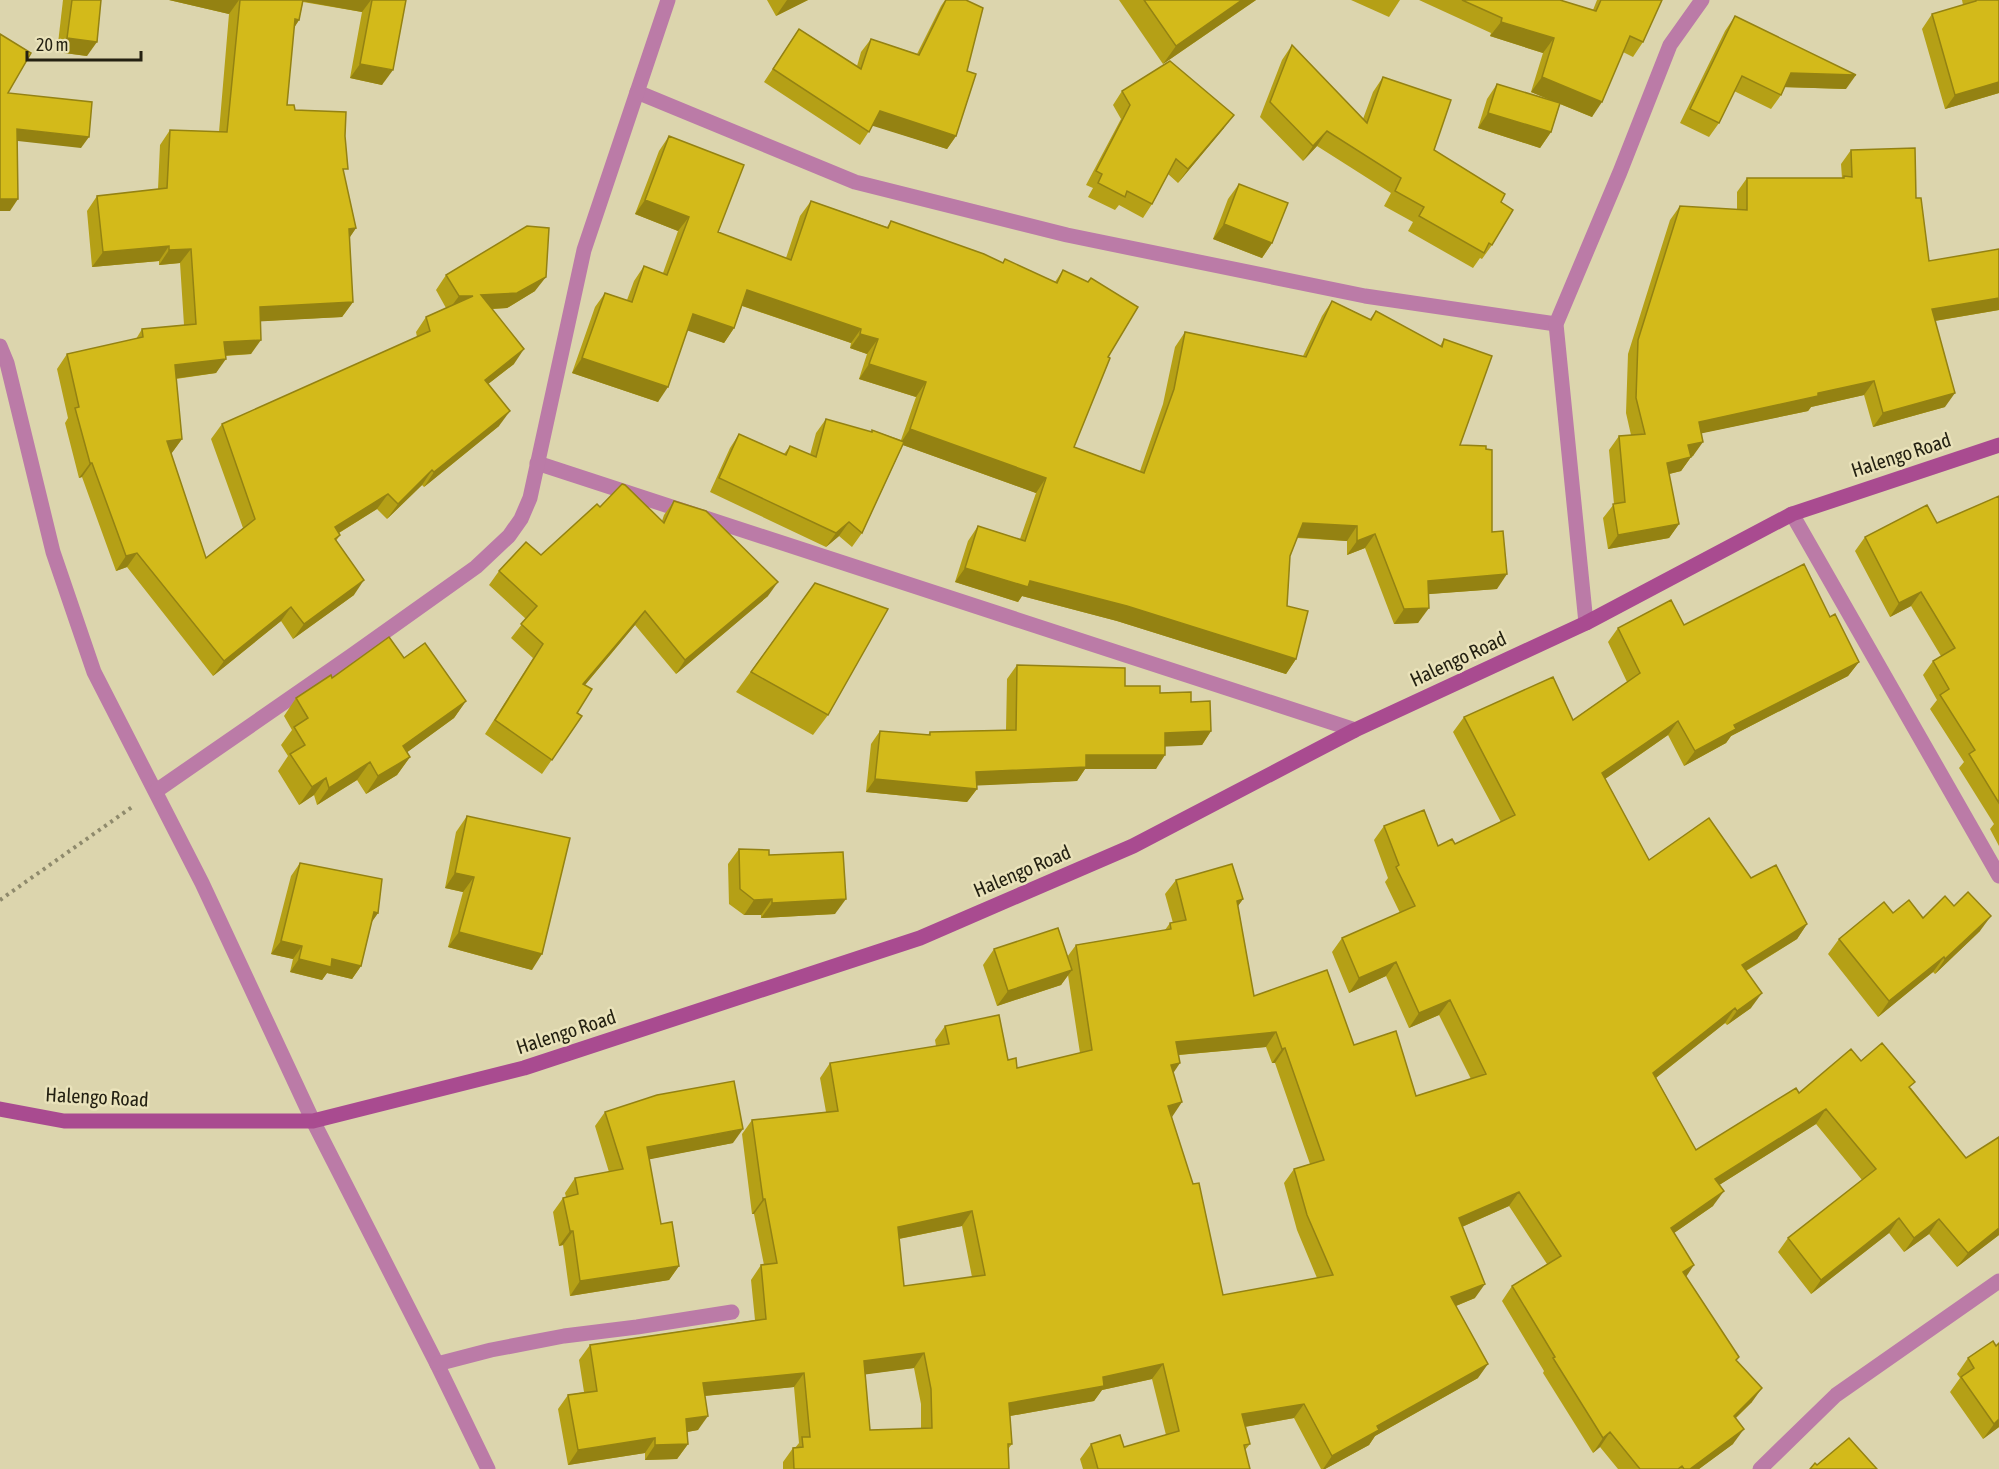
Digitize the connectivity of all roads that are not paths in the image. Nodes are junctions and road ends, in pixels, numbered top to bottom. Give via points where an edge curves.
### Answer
1 (668, 0) edge
2 (1702, 0) edge
3 (637, 92) junction
4 (1556, 324) junction
5 (0, 346) edge
6 (1999, 445) edge
7 (537, 463) junction
8 (1792, 514) junction
9 (1586, 623) junction
10 (1355, 730) junction
11 (156, 791) junction
12 (1999, 876) edge
13 (0, 1109) edge
14 (313, 1121) junction
15 (1999, 1281) edge
16 (732, 1312) dead end
17 (437, 1364) junction
18 (488, 1469) edge
19 (1760, 1469) edge

1 - 3 street
2 - 4 street via 1670,45
3 - 4 street via 855,182 1068,235 1365,296
3 - 7 street via 584,250
4 - 9 street
5 - 11 street via 53,552 94,672
6 - 8 street, Halengo Road
7 - 10 street
7 - 11 street via 521,519 476,567
8 - 9 street, Halengo Road
8 - 12 street
9 - 10 street, Halengo Road
10 - 14 street, Halengo Road via 1133,846 920,938 524,1068
11 - 14 street
13 - 14 street, Halengo Road via 64,1121
14 - 17 street
15 - 19 street via 1836,1395
16 - 17 street via 564,1336
17 - 18 street

